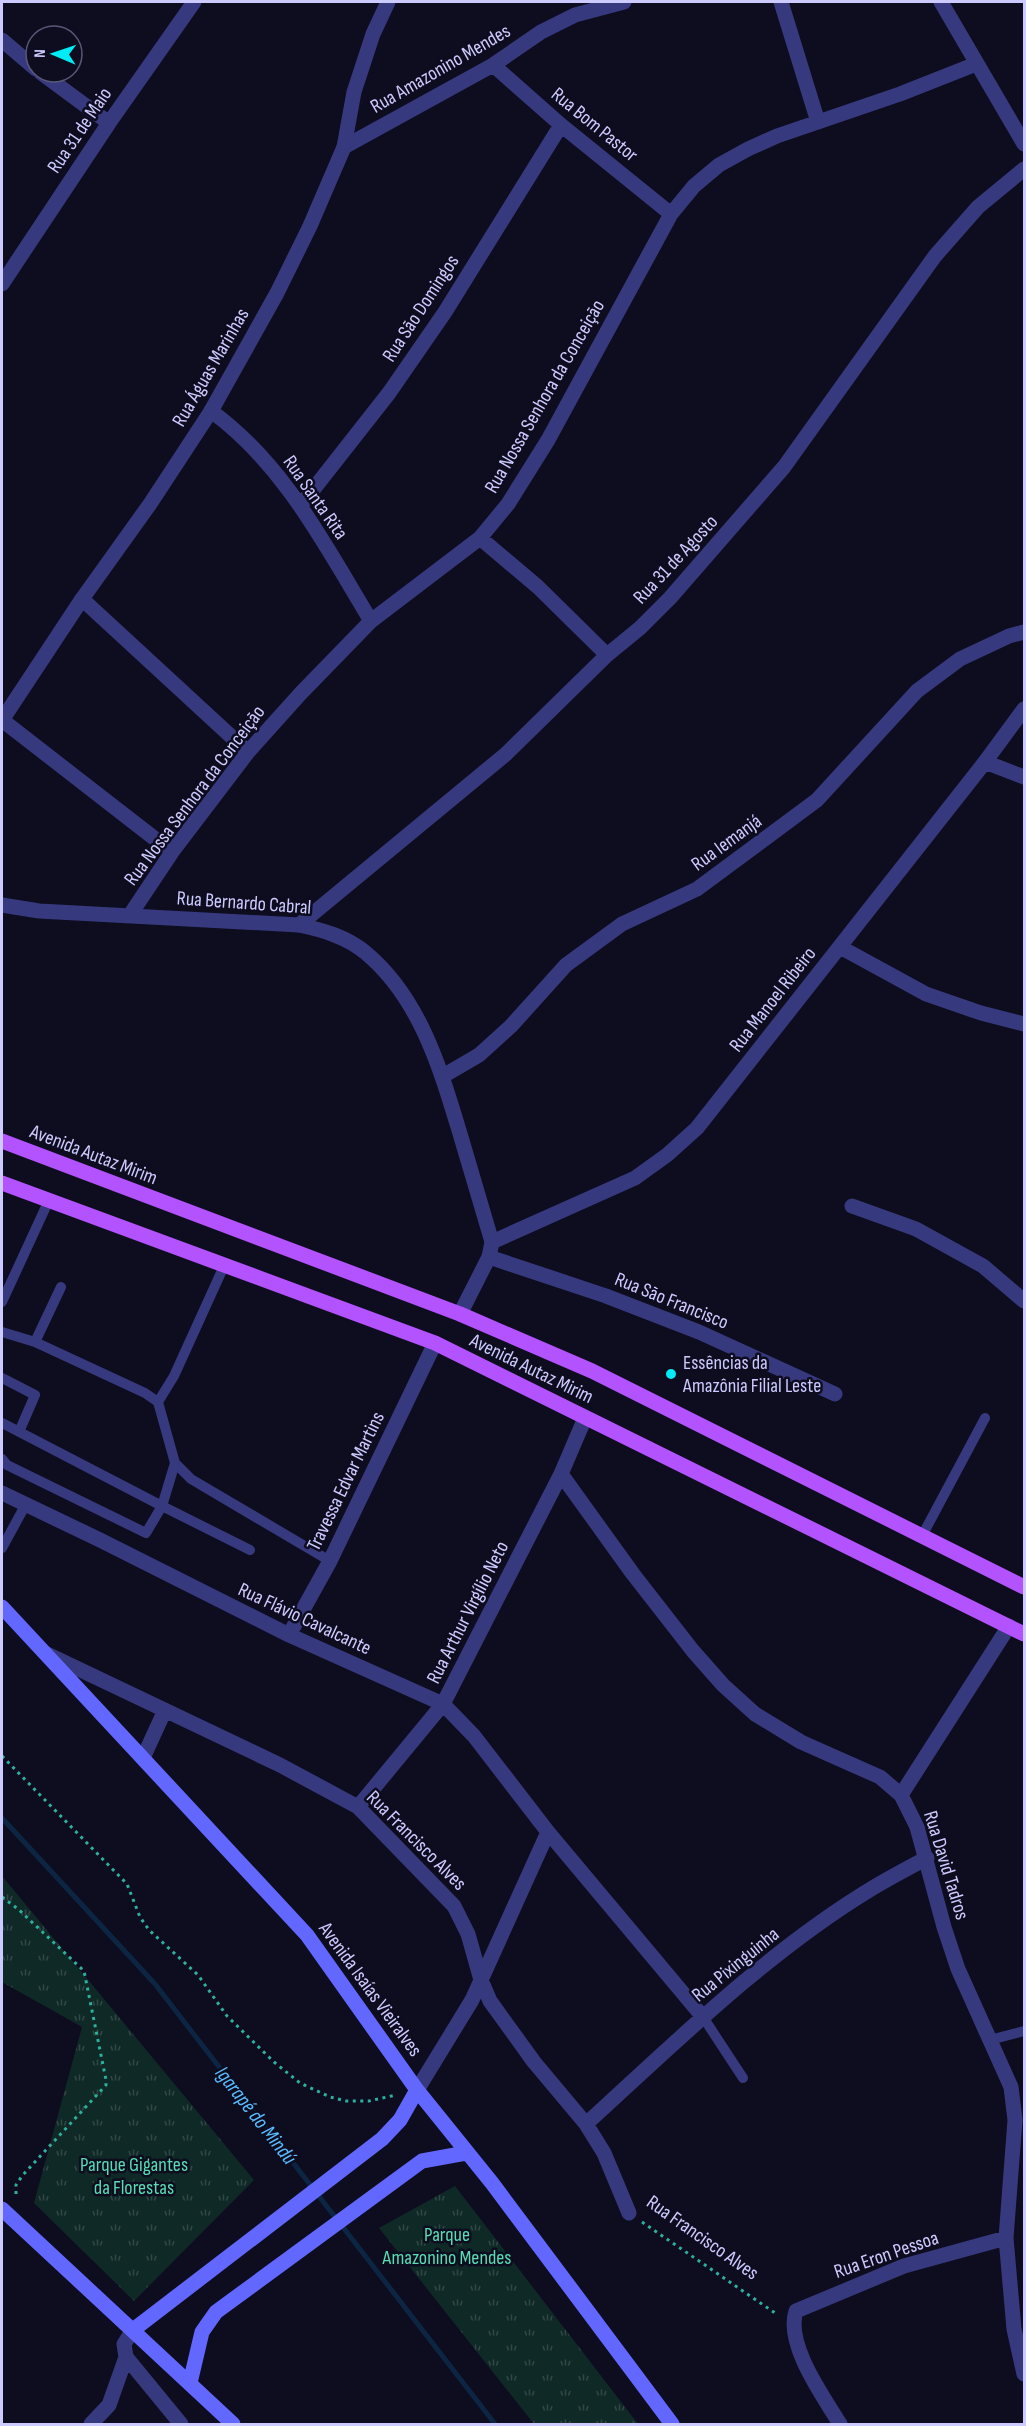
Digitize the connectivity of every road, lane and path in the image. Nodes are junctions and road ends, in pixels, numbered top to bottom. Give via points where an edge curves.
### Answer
1 (194, 2) edge
2 (387, 2) edge
3 (624, 2) edge
4 (781, 2) edge
5 (941, 2) edge
6 (4, 49) edge
7 (24, 62) edge
8 (976, 64) junction
9 (493, 65) junction
10 (56, 84) edge
11 (818, 122) junction
12 (109, 123) junction
13 (561, 125) junction
14 (1024, 144) edge
15 (344, 147) junction
16 (1024, 170) edge
17 (671, 214) junction
18 (2, 284) edge
19 (212, 411) junction
20 (301, 505) junction
21 (480, 538) junction
22 (82, 598) junction
23 (371, 621) junction
24 (1024, 632) edge
25 (607, 655) junction
26 (1024, 709) edge
27 (2, 720) edge
28 (248, 752) junction
29 (986, 762) junction
30 (1024, 777) edge
31 (172, 852) junction
32 (2, 904) edge
33 (130, 915) junction
34 (300, 925) junction
35 (840, 947) junction
36 (1024, 1024) edge
37 (443, 1076) junction
38 (2, 1140) edge
39 (2, 1183) edge
40 (49, 1200) junction
41 (852, 1206) dead end
42 (492, 1242) junction
43 (489, 1257) junction
44 (224, 1266) junction
45 (61, 1287) dead end
46 (1024, 1301) edge
47 (2, 1302) edge
48 (460, 1314) junction
49 (2, 1332) edge
50 (35, 1342) junction
51 (435, 1343) junction
52 (2, 1378) edge
53 (835, 1394) dead end
54 (158, 1402) junction
55 (585, 1418) junction
56 (985, 1418) dead end
57 (2, 1423) edge
58 (19, 1432) junction
59 (2, 1459) edge
60 (175, 1463) junction
61 (561, 1474) junction
62 (2, 1493) edge
63 (26, 1504) junction
64 (162, 1506) junction
65 (922, 1536) junction
66 (2, 1548) edge
67 (250, 1550) dead end
68 (330, 1561) junction
69 (1024, 1587) edge
70 (2, 1607) edge
71 (1009, 1626) junction
72 (1024, 1634) edge
73 (289, 1635) junction
74 (47, 1654) junction
75 (443, 1704) junction
76 (165, 1710) junction
77 (2, 1756) edge
78 (143, 1758) junction
79 (901, 1795) junction
80 (358, 1807) junction
81 (548, 1832) junction
82 (927, 1858) junction
83 (2, 1897) edge
84 (481, 1980) junction
85 (703, 2018) junction
86 (1024, 2031) edge
87 (990, 2040) junction
88 (743, 2078) dead end
89 (417, 2090) junction
90 (586, 2124) junction
91 (466, 2153) junction
92 (17, 2202) dead end
93 (2, 2208) edge
94 (629, 2213) joint
95 (1006, 2238) junction
96 (792, 2324) junction
97 (133, 2330) junction
98 (126, 2357) junction
99 (1024, 2374) edge
100 (190, 2384) junction
101 (92, 2424) edge
102 (181, 2424) edge
103 (233, 2424) edge
104 (672, 2424) edge
105 (840, 2424) edge

1 - 12 street, Rua 31 de Maio
2 - 15 street, Rua Águas Marinhas via 354,92
3 - 9 street, Rua Amazonino Mendes via 575,15 541,32
4 - 11 street
5 - 8 street
6 - 7 street
8 - 11 street, Rua Nossa Senhora da Conceição
8 - 14 street
9 - 13 street, Rua Bom Pastor
9 - 15 street, Rua Amazonino Mendes
10 - 12 street
11 - 17 street, Rua Nossa Senhora da Conceição via 748,149 719,165 694,186
12 - 18 street, Rua 31 de Maio
13 - 17 street, Rua Bom Pastor
13 - 20 street, Rua São Domingos via 445,312 389,393
15 - 19 street, Rua Águas Marinhas via 277,293
16 - 25 street, Rua 31 de Agosto via 978,207 935,256 784,467 728,534 647,621
17 - 21 street, Rua Nossa Senhora da Conceição via 548,440 508,504
19 - 20 street, Rua Santa Rita via 250,444
19 - 22 street, Rua Águas Marinhas
20 - 23 street, Rua Santa Rita
21 - 23 street, Rua Nossa Senhora da Conceição
21 - 25 street via 538,587
22 - 27 street, Rua Águas Marinhas
22 - 28 street
23 - 28 street, Rua Nossa Senhora da Conceição
24 - 37 street, Rua Iemanjá via 960,660 917,691 817,800 697,889 622,924 566,965 479,1055
25 - 34 street, Rua 31 de Agosto via 506,754
26 - 29 street, Rua Manoel Ribeiro
27 - 31 street
28 - 31 street, Rua Nossa Senhora da Conceição
29 - 30 street
29 - 35 street, Rua Manoel Ribeiro
31 - 33 street, Rua Nossa Senhora da Conceição
32 - 33 street, Rua Bernardo Cabral via 39,911
33 - 34 street, Rua Bernardo Cabral
34 - 37 street, Rua Bernardo Cabral via 343,939 364,951 388,974 423,1030
35 - 36 street via 926,994
35 - 42 street, Rua Manoel Ribeiro via 697,1128 667,1155 635,1178
37 - 42 street, Rua Bernardo Cabral
38 - 48 main road, Avenida Autaz Mirim
39 - 40 main road, Avenida Autaz Mirim
40 - 44 main road, Avenida Autaz Mirim
40 - 47 lane
41 - 46 street via 916,1229 983,1266
42 - 43 street, Rua Bernardo Cabral
43 - 48 street, Rua Bernardo Cabral
43 - 53 street, Rua São Francisco via 699,1332
44 - 51 main road, Avenida Autaz Mirim
44 - 54 lane via 174,1376
45 - 50 lane
48 - 65 main road, Avenida Autaz Mirim via 592,1371
49 - 50 lane
50 - 54 lane
51 - 55 main road, Avenida Autaz Mirim
51 - 68 street, Travessa Edvar Martins
52 - 58 lane via 35,1395
54 - 60 lane
55 - 61 street, Rua Arthur Virgílio Neto
55 - 71 main road, Avenida Autaz Mirim
56 - 65 lane
57 - 58 lane
58 - 64 lane
59 - 64 lane via 146,1533
60 - 64 lane
60 - 68 lane via 191,1479
61 - 75 street, Rua Arthur Virgílio Neto
61 - 79 street, Rua David Tadros via 633,1574 723,1685 755,1714 801,1742 880,1777
62 - 63 street, Rua Flávio Cavalcante
63 - 66 lane
63 - 73 street, Rua Flávio Cavalcante
64 - 67 lane
65 - 69 main road, Avenida Autaz Mirim
68 - 73 street, Travessa Edvar Martins
70 - 74 main road, Avenida Isaías Vieiralves
71 - 72 main road, Avenida Autaz Mirim
71 - 79 street
73 - 75 street, Rua Flávio Cavalcante
74 - 76 street, Rua Francisco Alves
74 - 78 main road, Avenida Isaías Vieiralves
75 - 80 street, Rua Arthur Virgílio Neto
75 - 81 street, Rua Flávio Cavalcante via 474,1736
76 - 78 street
76 - 80 street, Rua Francisco Alves
77 - 89 path via 127,1884 149,1930 198,1975 227,2016 287,2073 300,2083 346,2101 369,2101
78 - 89 main road, Avenida Isaías Vieiralves via 307,1935
79 - 82 street, Rua David Tadros
80 - 84 street, Rua Francisco Alves via 454,1906 468,1934
81 - 84 street
81 - 85 street, Rua Flávio Cavalcante
82 - 85 street, Rua Pixinguinha via 870,1889 815,1927
82 - 87 street, Rua David Tadros via 958,1969
83 - 92 path via 84,1971 106,2080 106,2085 22,2176 15,2192
84 - 89 street
84 - 90 street, Rua Francisco Alves via 490,2001 534,2062
85 - 88 lane
85 - 90 street, Rua Pixinguinha
86 - 87 lane
87 - 95 street, Rua David Tadros via 1011,2087 1015,2120
89 - 91 main road, Avenida Isaías Vieiralves
89 - 97 main road via 400,2120 382,2139
90 - 94 street, Rua Francisco Alves via 604,2153
91 - 100 main road via 422,2162 216,2312 202,2332
91 - 104 main road, Avenida Isaías Vieiralves
93 - 97 main road
94 - 96 path, Rua Francisco Alves
95 - 96 street, Rua Eron Pessoa via 904,2266 798,2309
95 - 99 street, Rua David Tadros via 1014,2329
96 - 105 street via 799,2350
97 - 98 street via 124,2344
97 - 100 main road
98 - 101 street via 109,2405
98 - 102 street
100 - 103 main road

